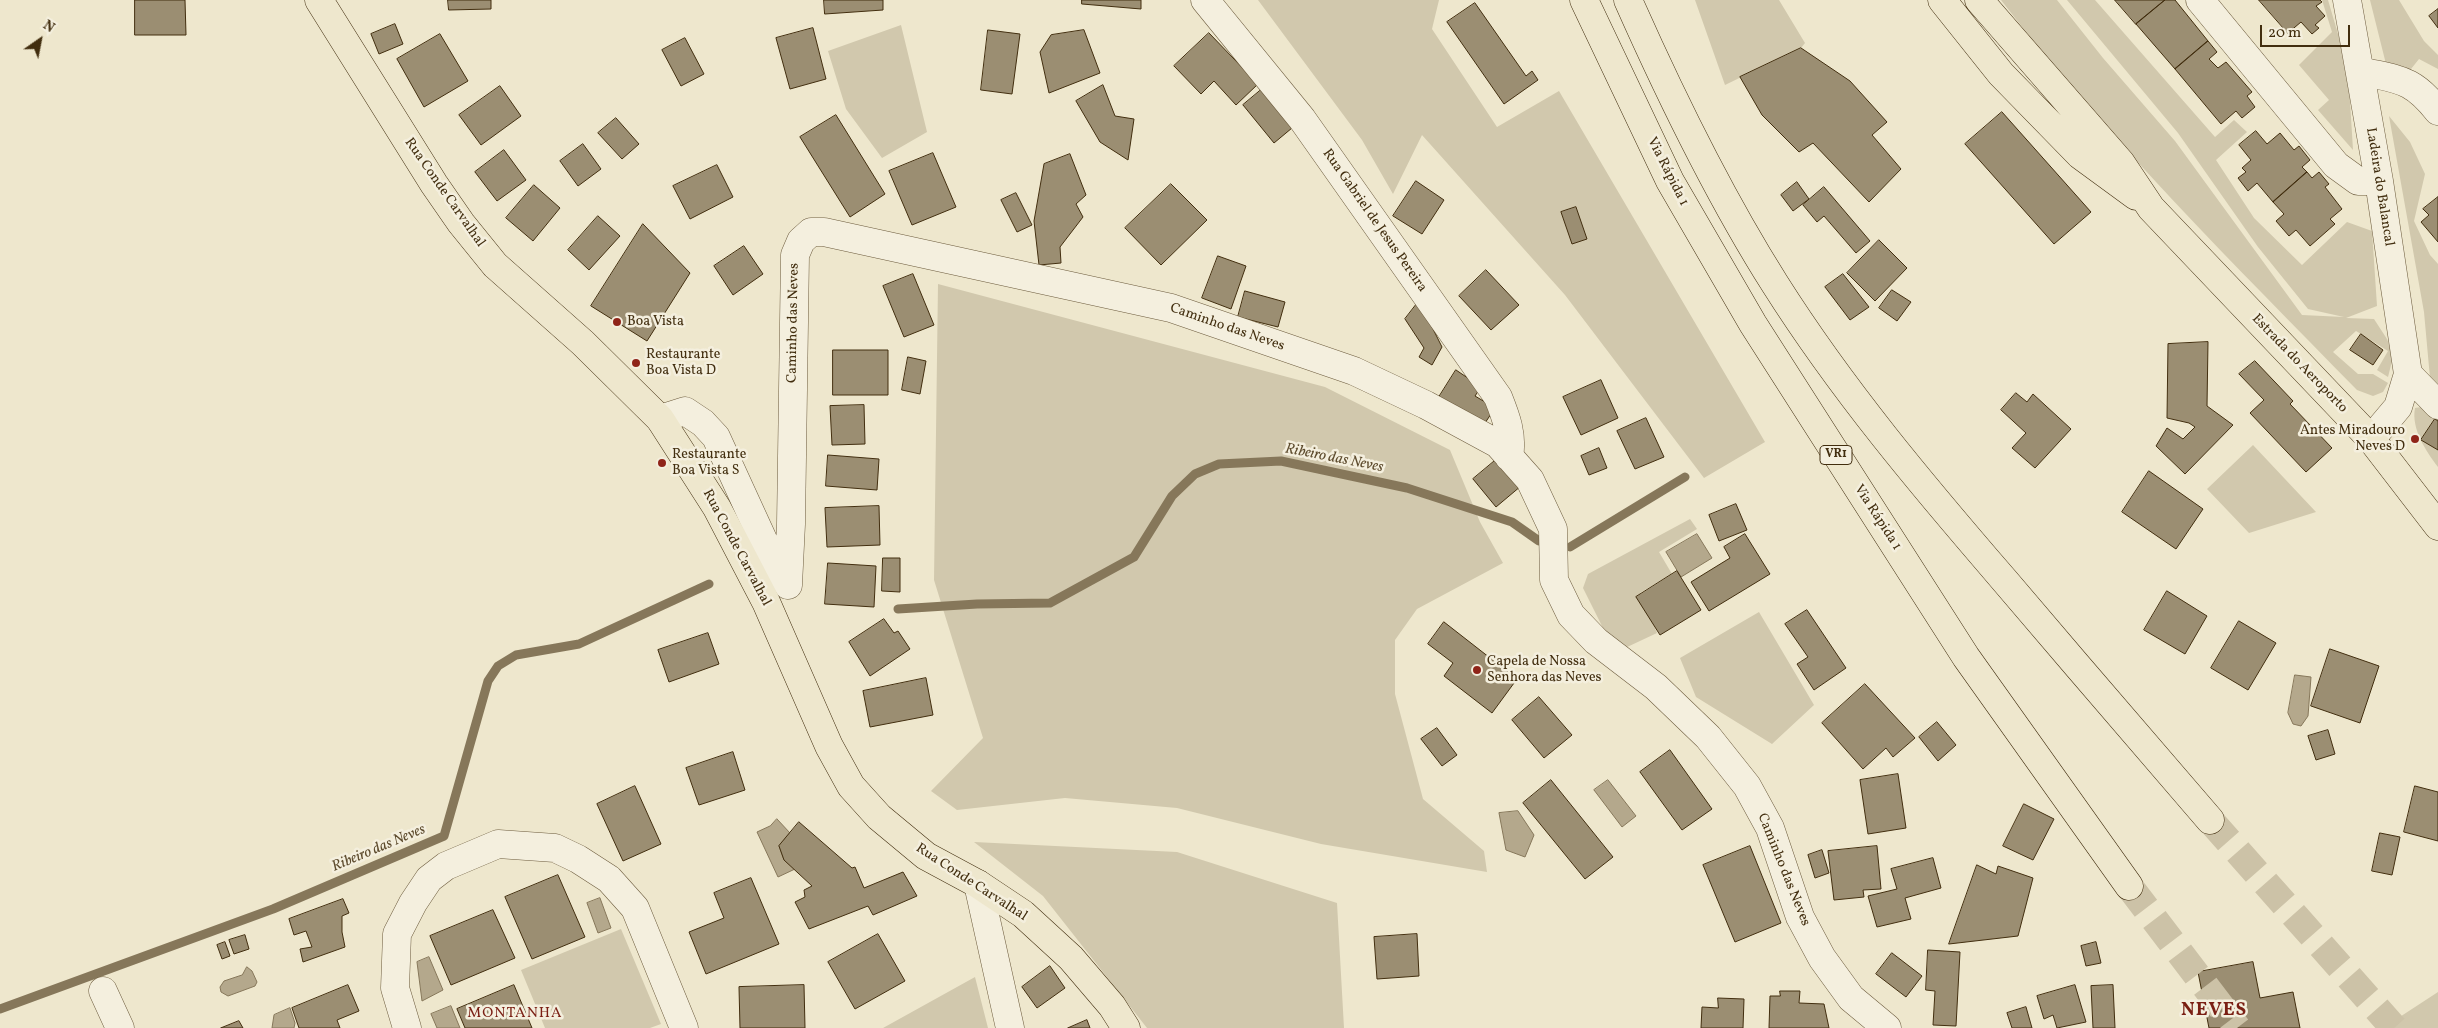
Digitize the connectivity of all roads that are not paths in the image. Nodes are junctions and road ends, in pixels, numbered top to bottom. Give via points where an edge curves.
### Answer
1 (319, 0) edge
2 (1205, 0) edge
3 (1584, 0) edge
4 (1628, 0) edge
5 (1942, 0) edge
6 (1979, 0) edge
7 (2200, 0) edge
8 (2347, 0) edge
9 (2361, 71) junction
10 (2438, 111) edge
11 (2379, 181) junction
12 (2151, 208) junction
13 (2408, 374) junction
14 (2438, 405) edge
15 (660, 419) junction
16 (2371, 439) junction
17 (1509, 457) junction
18 (2438, 526) edge
19 (2210, 820) tunnel mouth
20 (978, 884) junction
21 (2129, 886) tunnel mouth
22 (103, 991) dead end
23 (120, 1028) edge
24 (407, 1028) edge
25 (684, 1028) edge
26 (1010, 1028) edge
27 (1126, 1028) edge
28 (1887, 1028) edge

1 - 15 main road, Rua Conde Carvalhal via 434,184 495,265 583,343
2 - 17 street, Rua Gabriel de Jesus Pereira via 1318,141 1498,397 1509,424 1512,444
3 - 21 main road, Via Rápida 1 / VR1 via 1670,181 1752,324 1966,657
4 - 19 main road via 1705,161 1774,284 1839,379 1924,488
5 - 12 main road, Estrada do Aeroporto via 2001,74 2080,155
6 - 12 main road, Estrada do Aeroporto via 2121,163
7 - 11 street via 2336,165 2358,181
8 - 9 street, Ladeira do Balancal
9 - 10 street via 2407,81
9 - 11 street, Ladeira do Balancal
11 - 13 street, Ladeira do Balancal
12 - 16 main road, Estrada do Aeroporto
13 - 14 street
13 - 16 street, Ladeira do Balancal via 2398,407
15 - 17 street, Caminho das Neves via 685,411 716,437 770,555 788,585 795,255 801,241 811,232 824,232 1171,308 1354,371 1498,444
15 - 20 main road, Rua Conde Carvalhal via 717,508 766,602 829,746 851,786 879,818 926,856
16 - 18 main road, Estrada do Aeroporto
17 - 28 street, Caminho das Neves via 1530,480 1553,529 1554,580 1571,615 1596,641 1656,687 1708,737 1747,786 1770,828 1800,917 1822,958 1851,998
20 - 26 street
20 - 27 main road, Rua Conde Carvalhal via 1022,914 1071,958 1112,1006
22 - 23 street
24 - 25 street via 394,988 397,934 429,879 446,866 498,844 555,848 609,879 635,908

